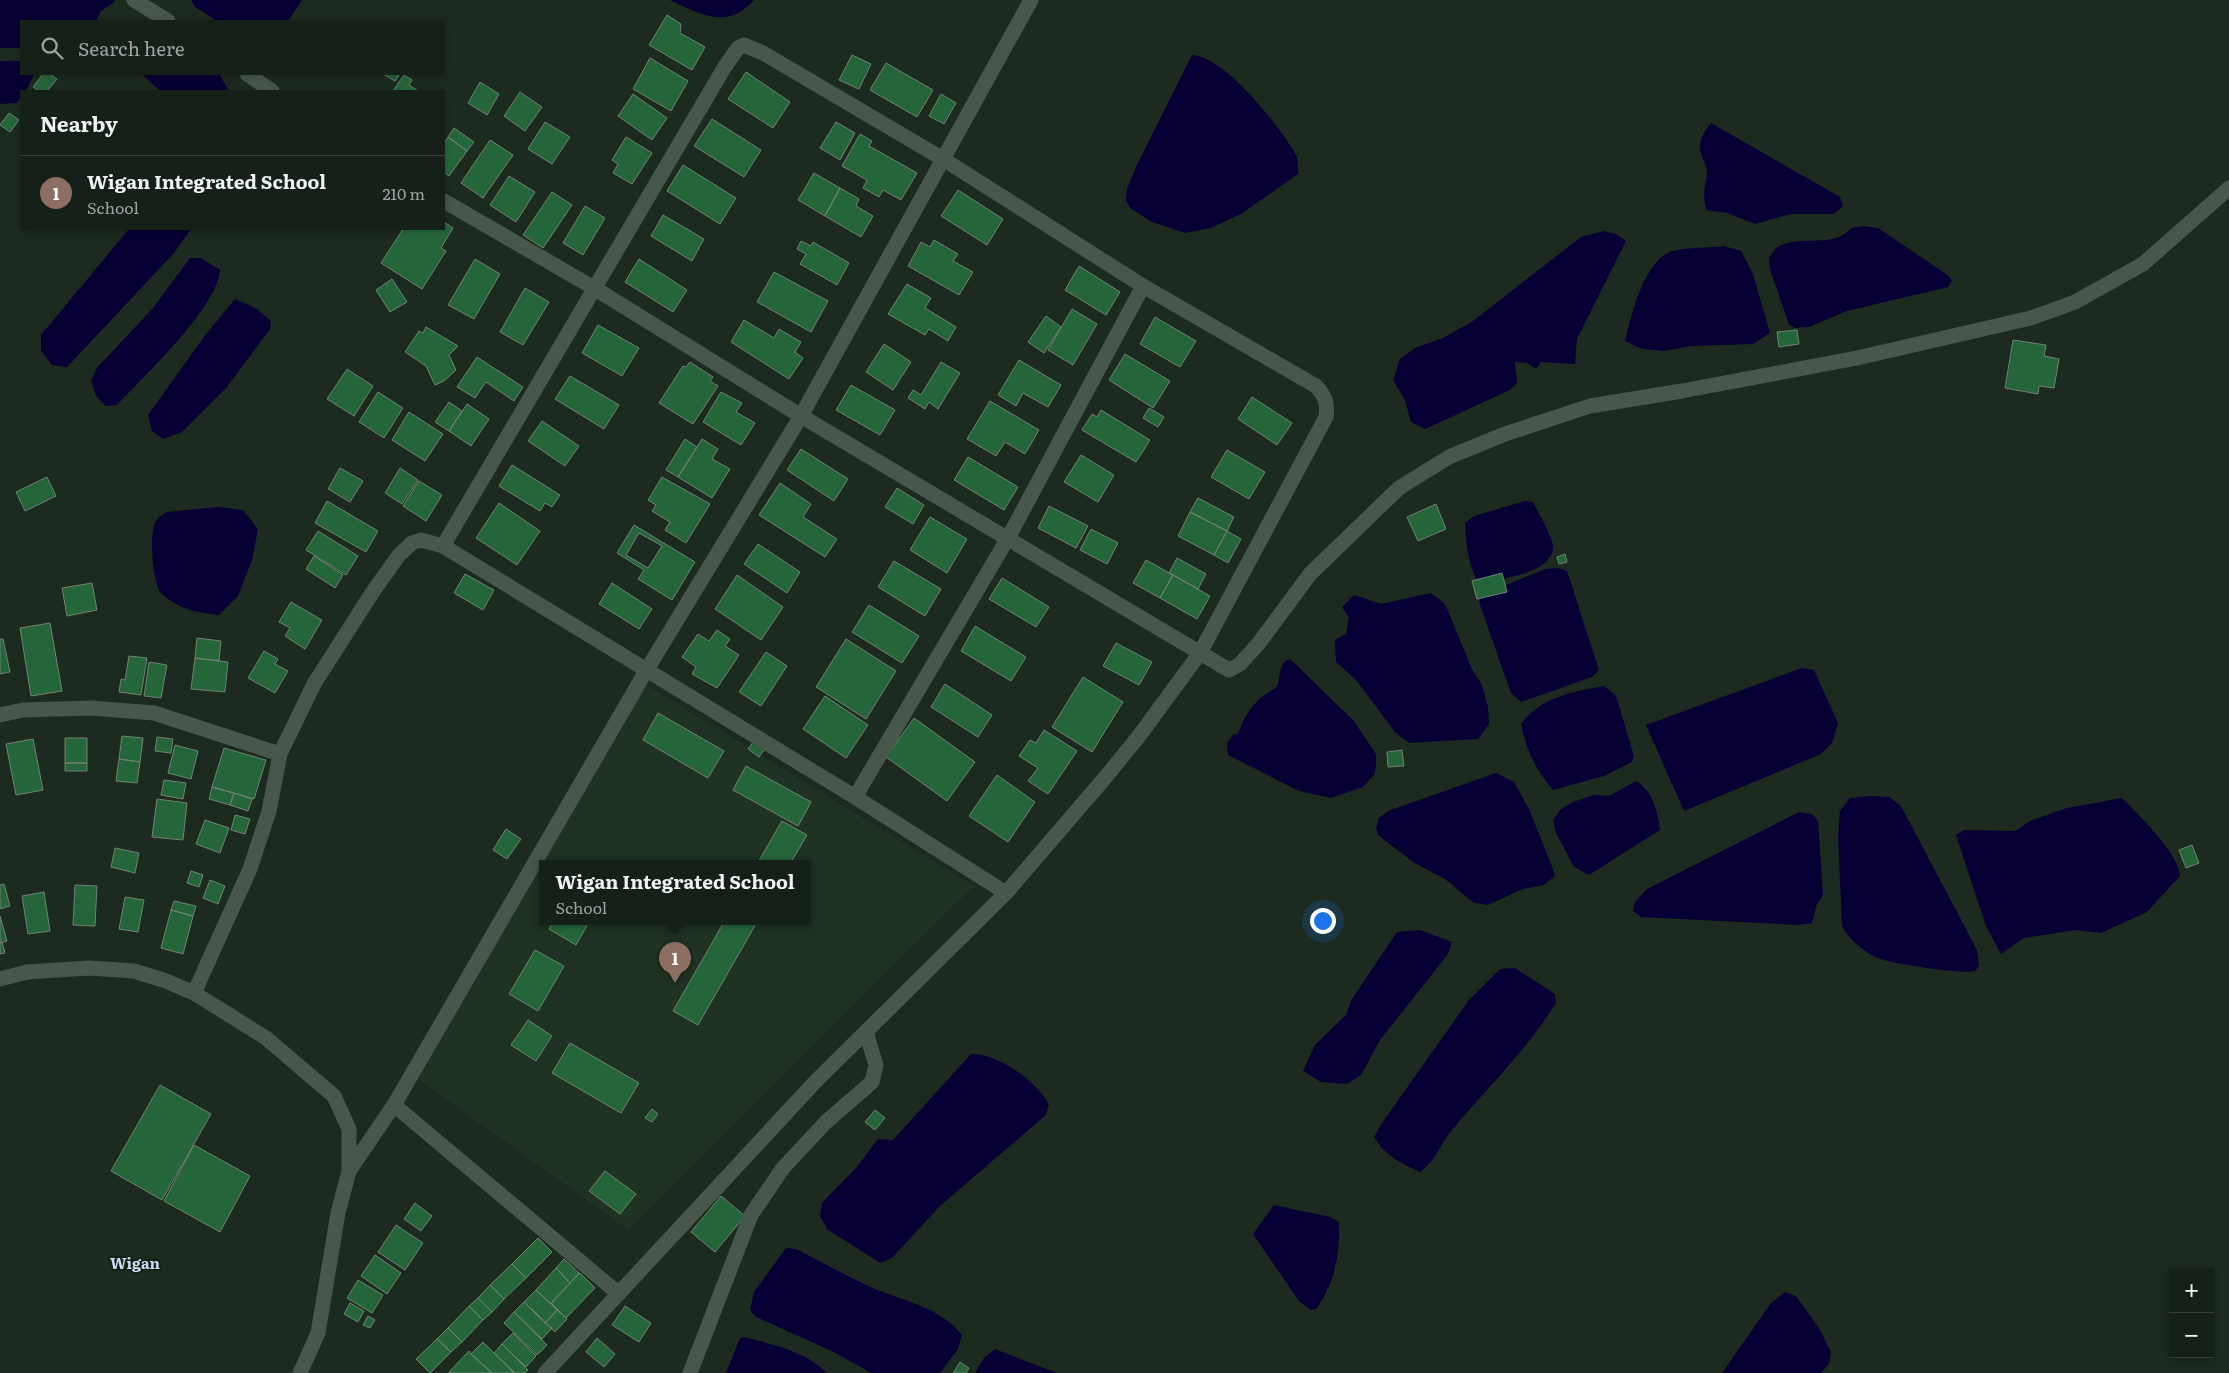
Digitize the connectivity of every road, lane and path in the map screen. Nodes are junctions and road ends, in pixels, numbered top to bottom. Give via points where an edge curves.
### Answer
1 (134, 0) edge
2 (1031, 0) edge
3 (166, 20) edge
4 (248, 75) edge
5 (271, 90) edge
6 (943, 159) junction
7 (2229, 188) edge
8 (445, 202) edge
9 (1143, 286) junction
10 (594, 288) junction
11 (801, 416) junction
12 (1008, 538) junction
13 (443, 546) junction
14 (1200, 653) junction
15 (646, 671) junction
16 (0, 715) edge
17 (280, 754) junction
18 (855, 797) junction
19 (1006, 893) junction
20 (0, 979) edge
21 (194, 993) junction
22 (866, 1032) junction
23 (394, 1105) junction
24 (349, 1171) junction
25 (618, 1294) junction
26 (300, 1373) edge
27 (545, 1373) edge
28 (690, 1373) edge

1 - 3 street
2 - 6 street
4 - 5 street
6 - 9 street
6 - 10 street via 763,53 744,45 738,48 724,68
6 - 11 street
7 - 14 street via 2143,264 2075,302 2031,318 1857,358 1590,406 1505,434 1449,457 1399,488 1310,574 1240,664 1229,670
8 - 10 street
9 - 12 street
9 - 14 street via 1316,386 1328,406 1326,417
10 - 11 street
10 - 13 street
11 - 12 street
11 - 15 street
12 - 14 street
12 - 18 street
13 - 15 street
13 - 17 street via 421,540 412,543 399,555 314,684
14 - 19 street via 1139,736
15 - 18 street
15 - 23 street
16 - 17 street via 23,710 91,708 154,714
17 - 21 street via 269,811 250,869
18 - 19 street
19 - 22 street
20 - 21 street via 27,972 80,968 134,971
21 - 24 street via 266,1038 334,1096 349,1129
22 - 25 street via 815,1082
22 - 28 street via 876,1065 872,1082 826,1122 783,1168 752,1215
23 - 24 street
23 - 25 street
24 - 26 street via 338,1213 318,1333
25 - 27 street

